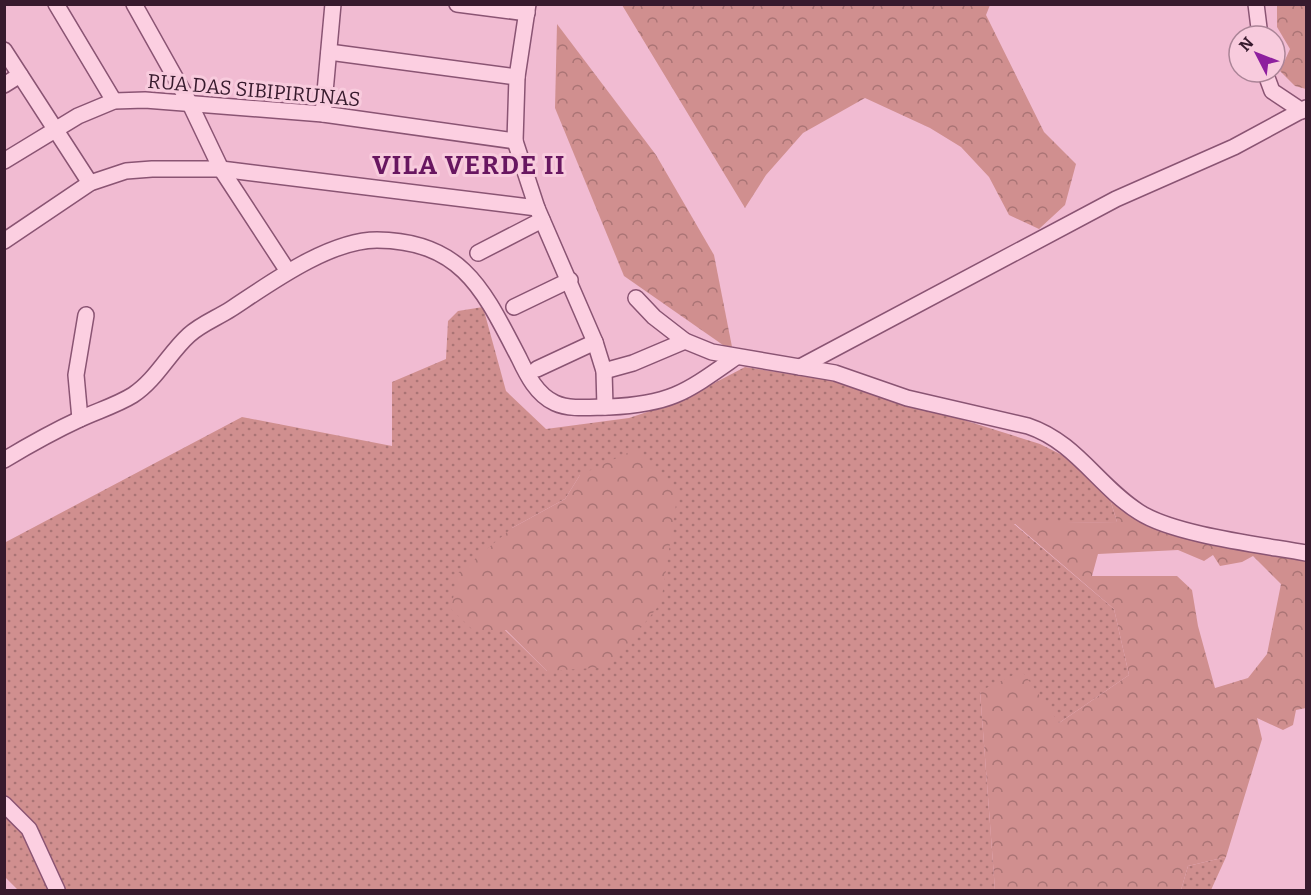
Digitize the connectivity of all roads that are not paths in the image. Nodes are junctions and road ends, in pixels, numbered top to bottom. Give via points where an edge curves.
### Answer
1 (56, 4) edge
2 (134, 4) edge
3 (333, 4) edge
4 (457, 4) edge
5 (1256, 4) edge
6 (477, 6) edge
7 (528, 9) edge
8 (1258, 24) edge
9 (4, 50) edge
10 (329, 52) junction
11 (20, 75) junction
12 (517, 77) junction
13 (1269, 84) edge
14 (4, 85) edge
15 (114, 101) junction
16 (190, 104) junction
17 (1304, 110) edge
18 (323, 114) junction
19 (54, 130) junction
20 (515, 141) junction
21 (4, 161) edge
22 (221, 169) junction
23 (90, 183) junction
24 (539, 214) junction
25 (4, 241) edge
26 (478, 253) dead end
27 (287, 270) junction
28 (570, 280) junction
29 (636, 298) dead end
30 (514, 308) dead end
31 (86, 315) dead end
32 (685, 341) junction
33 (595, 342) junction
34 (736, 357) junction
35 (800, 367) junction
36 (537, 369) dead end
37 (604, 371) junction
38 (604, 407) junction
39 (80, 419) junction
40 (4, 460) edge
41 (1306, 554) edge
42 (4, 804) edge
43 (57, 891) edge

1 - 15 street
2 - 16 street
3 - 10 street
4 - 6 street
5 - 8 street
6 - 7 street
7 - 12 street
9 - 11 street
10 - 12 street
10 - 18 street
11 - 14 street
11 - 19 street
12 - 20 street
13 - 17 street via 1272,91
15 - 16 street, RUA DAS SIBIPIRUNAS
15 - 19 street, RUA DAS SIBIPIRUNAS
16 - 18 street, RUA DAS SIBIPIRUNAS
16 - 22 street
17 - 35 street via 1234,147 1116,199
18 - 20 street, RUA DAS SIBIPIRUNAS
19 - 21 street, RUA DAS SIBIPIRUNAS
19 - 23 street
20 - 24 street
22 - 23 street via 126,171
22 - 24 street
22 - 27 street
23 - 25 street
24 - 26 street
24 - 28 street
27 - 38 street via 346,246 374,240 410,242 438,252 464,270 484,292 529,378 543,394 565,406
27 - 39 street via 190,333 132,395
28 - 30 street
28 - 33 street
29 - 32 street
31 - 39 street via 76,375
32 - 34 street
32 - 37 street
33 - 36 street
33 - 37 street
34 - 35 street
34 - 38 street via 668,400
35 - 41 street via 1037,429 1070,448 1120,498 1157,522
37 - 38 street
39 - 40 street
42 - 43 street via 29,829

